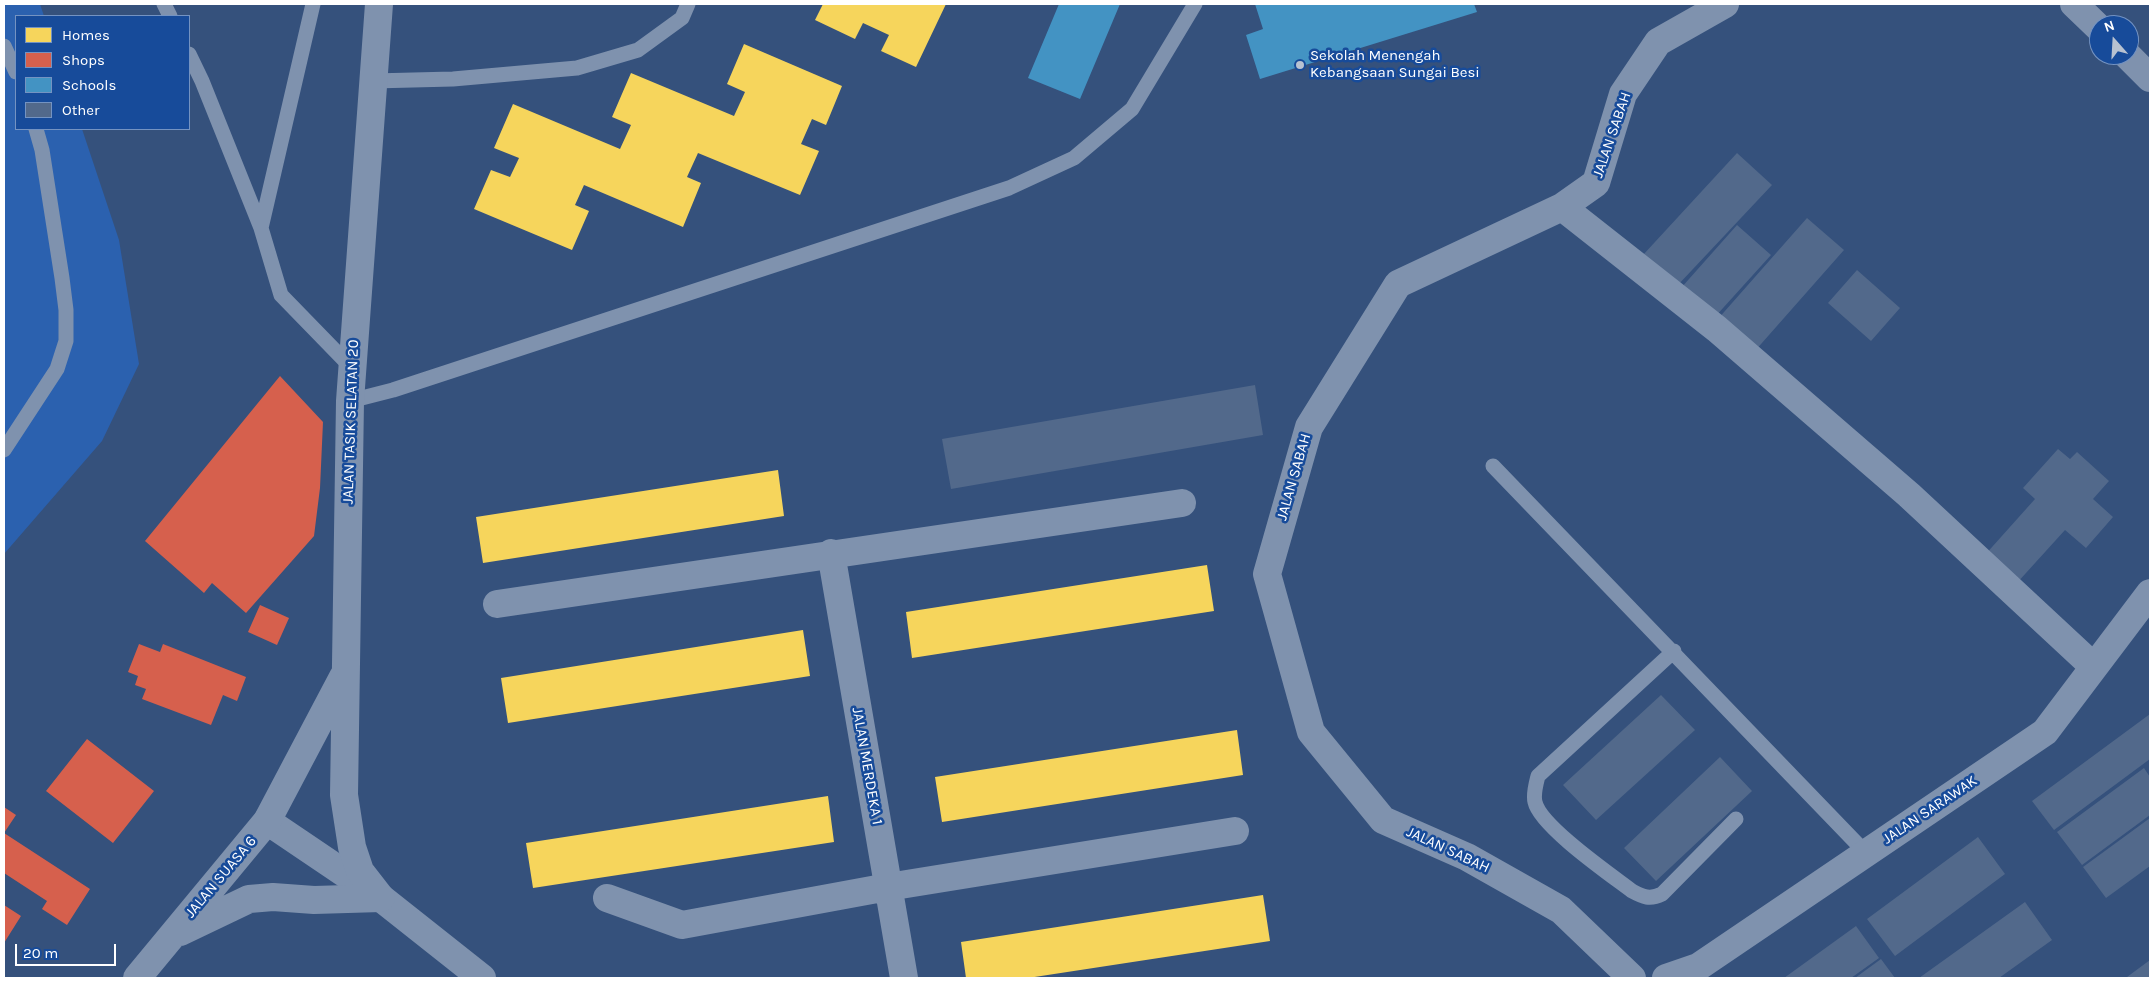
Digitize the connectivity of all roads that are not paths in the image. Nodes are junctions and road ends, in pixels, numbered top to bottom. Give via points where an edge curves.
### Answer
1 (313, 4) edge
2 (380, 4) edge
3 (688, 4) edge
4 (1195, 4) edge
5 (1725, 4) edge
6 (2074, 4) edge
7 (2089, 18) edge
8 (4, 46) edge
9 (190, 56) edge
10 (2136, 65) edge
11 (15, 70) edge
12 (2150, 78) edge
13 (373, 82) junction
14 (36, 130) edge
15 (1562, 207) junction
16 (261, 228) junction
17 (352, 368) junction
18 (350, 401) junction
19 (4, 450) edge
20 (1493, 466) dead end
21 (1182, 503) dead end
22 (831, 553) junction
23 (2150, 593) edge
24 (497, 604) dead end
25 (1674, 651) junction
26 (2094, 667) junction
27 (346, 672) junction
28 (1736, 820) dead end
29 (267, 822) junction
30 (1235, 830) dead end
31 (1866, 853) junction
32 (888, 887) junction
33 (381, 898) junction
34 (607, 898) dead end
35 (173, 935) junction
36 (137, 978) edge
37 (482, 978) edge
38 (904, 978) edge
39 (1632, 978) edge
40 (1666, 978) edge

1 - 16 lane
2 - 13 street, JALAN TASIK SELATAN 20
3 - 13 lane via 682,18 638,50 577,68
4 - 18 lane via 1132,109 1074,158 1009,188 402,387
5 - 15 street, JALAN SABAH via 1658,42 1624,94 1596,183
6 - 7 street
8 - 11 lane
9 - 16 lane
10 - 12 street
13 - 17 street, JALAN TASIK SELATAN 20
14 - 19 lane via 62,278 66,341 57,369
15 - 26 street via 1717,329 1909,496
15 - 39 street, JALAN SABAH via 1398,284 1309,427 1267,574 1311,732 1382,820 1467,857 1561,910
16 - 17 lane via 281,295
17 - 18 street, JALAN TASIK SELATAN 20
18 - 27 street, JALAN TASIK SELATAN 20
20 - 25 lane
21 - 22 street
22 - 24 street
22 - 32 street, JALAN MERDEKA 1
23 - 26 street, JALAN SARAWAK
25 - 28 lane via 1538,776 1534,802 1562,836 1632,891 1651,898 1662,894
25 - 31 lane
26 - 31 street, JALAN SARAWAK via 2045,732
27 - 29 street, JALAN TASIK SELATAN 20
27 - 33 street via 344,795 352,847 360,871
29 - 33 street
29 - 35 street, JALAN SUASA 6
30 - 32 street
31 - 40 street, JALAN SARAWAK via 1698,966
32 - 34 street via 682,925
32 - 38 street, JALAN MERDEKA 1
33 - 35 street via 249,899
33 - 37 street
35 - 36 street, JALAN SUASA 6

